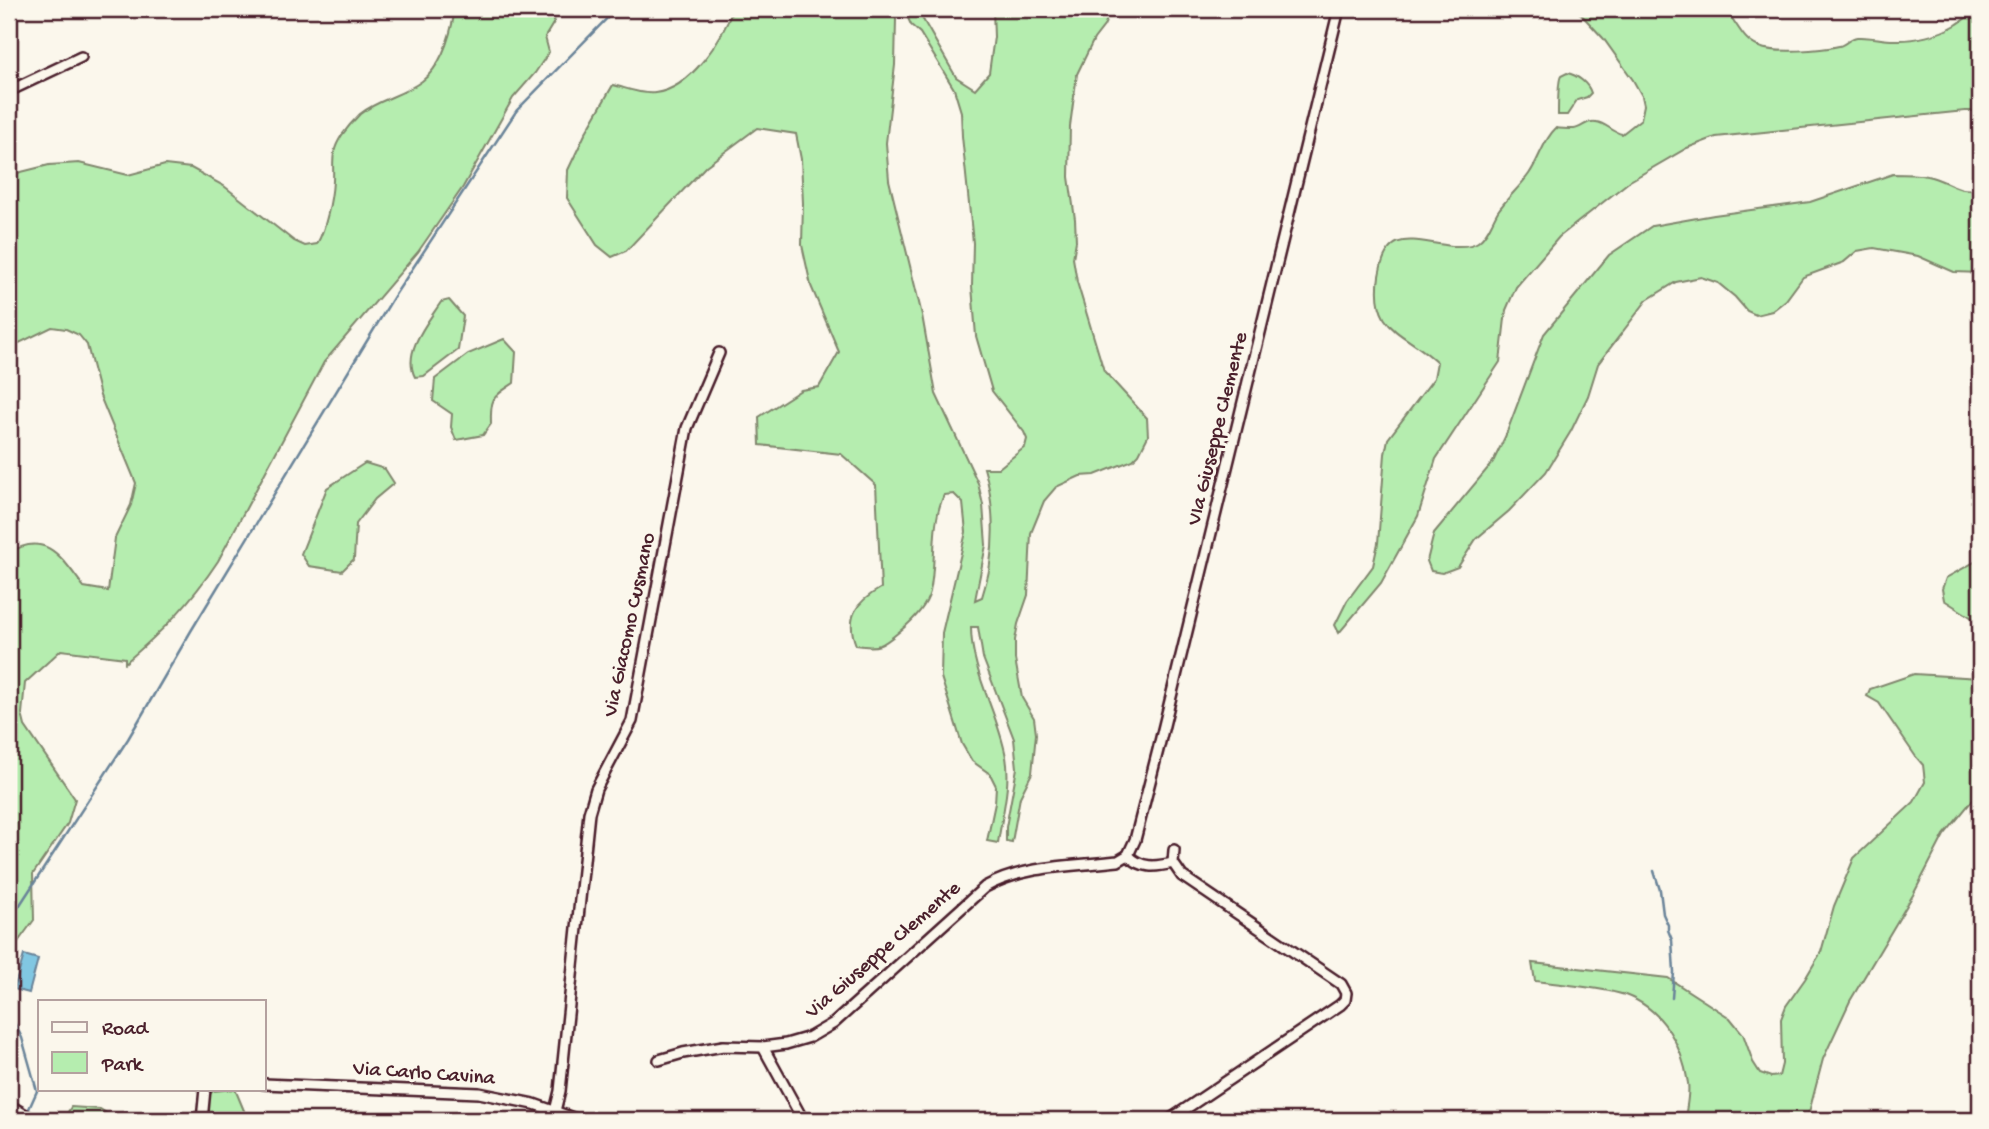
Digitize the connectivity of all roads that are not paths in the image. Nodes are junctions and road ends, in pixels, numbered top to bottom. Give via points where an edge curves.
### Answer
1 (1339, 9) edge
2 (81, 57) dead end
3 (9, 91) edge
4 (719, 353) dead end
5 (1174, 850) dead end
6 (1128, 856) junction
7 (1173, 863) junction
8 (763, 1047) junction
9 (659, 1060) dead end
10 (266, 1084) edge
11 (205, 1090) edge
12 (9, 1105) edge
13 (555, 1111) junction
14 (34, 1120) edge
15 (202, 1120) edge
16 (579, 1120) edge
17 (803, 1120) edge
18 (1169, 1120) edge

1 - 6 street, VIa Giuseppe Clemente
2 - 3 street
4 - 13 street, Via Giacomo Cusmano via 688,428 632,721 589,813
5 - 7 street
6 - 7 street via 1142,865
6 - 8 street, Via Giuseppe Clemente via 1003,877 978,893 834,1023 801,1041
7 - 18 street via 1182,876 1340,984 1346,993 1340,1004
8 - 9 street, Via Giuseppe Clemente via 723,1046
8 - 17 street
10 - 13 street, Via Carlo Cavina via 479,1093
11 - 15 street
12 - 14 street
13 - 16 street, Via Carlo Cavina

